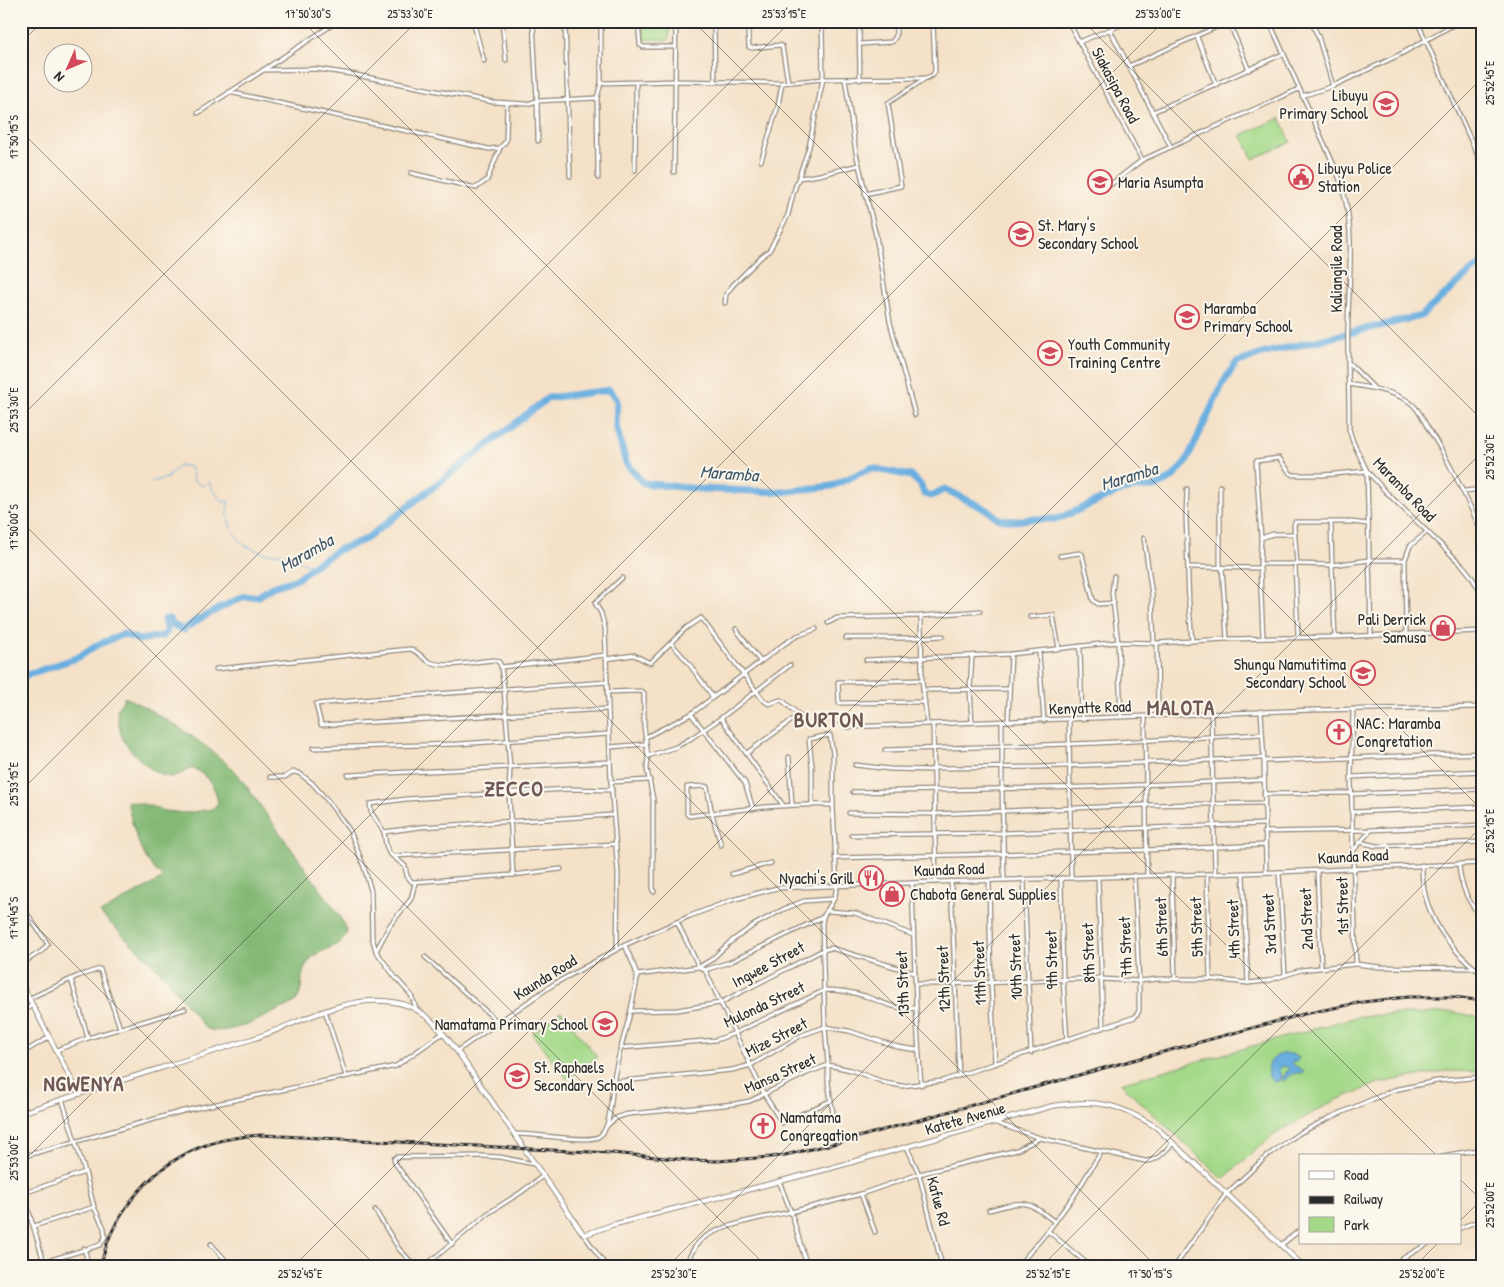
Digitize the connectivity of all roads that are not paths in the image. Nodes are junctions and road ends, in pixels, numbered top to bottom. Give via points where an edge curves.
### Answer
1 (338, 21) edge
2 (473, 21) edge
3 (502, 21) edge
4 (533, 21) edge
5 (566, 21) edge
6 (600, 21) edge
7 (638, 21) edge
8 (676, 21) edge
9 (714, 21) edge
10 (747, 21) edge
11 (822, 21) edge
12 (859, 21) edge
13 (896, 21) edge
14 (933, 21) edge
15 (1068, 21) edge
16 (1131, 21) edge
17 (1230, 21) edge
18 (1269, 21) edge
19 (1312, 21) edge
20 (1417, 21) edge
21 (1460, 21) edge
22 (1110, 30) junction
23 (1197, 37) junction
24 (1426, 40) junction
25 (1079, 42) junction
26 (860, 44) junction
27 (675, 47) junction
28 (1283, 54) junction
29 (506, 60) dead end
30 (484, 62) dead end
31 (1129, 66) junction
32 (263, 70) junction
33 (1249, 70) junction
34 (927, 78) junction
35 (823, 79) junction
36 (845, 79) junction
37 (860, 80) junction
38 (676, 81) junction
39 (715, 82) junction
40 (788, 82) junction
41 (636, 83) junction
42 (782, 83) junction
43 (601, 84) junction
44 (1216, 85) junction
45 (1333, 86) junction
46 (1299, 89) junction
47 (229, 92) junction
48 (1302, 96) junction
49 (597, 98) junction
50 (568, 100) junction
51 (537, 101) junction
52 (507, 103) junction
53 (1153, 112) junction
54 (198, 113) dead end
55 (538, 141) dead end
56 (1171, 147) junction
57 (500, 148) junction
58 (1142, 160) junction
59 (761, 161) dead end
60 (859, 165) junction
61 (1483, 167) edge
62 (635, 170) dead end
63 (674, 172) dead end
64 (411, 173) dead end
65 (570, 176) dead end
66 (598, 178) dead end
67 (799, 178) junction
68 (1110, 185) dead end
69 (865, 194) junction
70 (725, 303) dead end
71 (1483, 318) edge
72 (1477, 320) dead end
73 (1348, 352) joint
74 (1349, 363) junction
75 (1349, 384) junction
76 (1373, 388) junction
77 (914, 415) dead end
78 (1367, 471) junction
79 (1220, 486) dead end
80 (1187, 489) dead end
81 (1483, 489) edge
82 (1463, 492) junction
83 (1331, 523) junction
84 (1368, 524) junction
85 (1428, 532) junction
86 (1294, 534) junction
87 (1483, 534) edge
88 (1144, 538) dead end
89 (1261, 538) junction
90 (1060, 556) dead end
91 (1369, 560) junction
92 (1405, 560) junction
93 (1296, 564) junction
94 (1332, 565) junction
95 (1260, 566) junction
96 (1188, 567) junction
97 (1221, 567) junction
98 (1114, 576) dead end
99 (622, 578) dead end
100 (1483, 596) edge
101 (1114, 603) junction
102 (980, 611) dead end
103 (922, 616) junction
104 (1030, 617) dead end
105 (828, 624) dead end
106 (816, 629) dead end
107 (736, 630) dead end
108 (1483, 631) edge
109 (1406, 634) junction
110 (1371, 635) junction
111 (943, 636) dead end
112 (922, 637) junction
113 (1298, 637) junction
114 (1335, 637) junction
115 (846, 638) dead end
116 (1264, 638) junction
117 (1227, 639) junction
118 (1192, 641) junction
119 (1118, 642) junction
120 (671, 643) junction
121 (1156, 643) junction
122 (1080, 646) junction
123 (1059, 648) junction
124 (1038, 652) junction
125 (1011, 654) junction
126 (972, 656) junction
127 (606, 657) junction
128 (922, 658) junction
129 (760, 660) junction
130 (866, 660) dead end
131 (790, 665) dead end
132 (501, 668) junction
133 (216, 669) dead end
134 (744, 674) junction
135 (922, 680) junction
136 (607, 682) junction
137 (504, 689) junction
138 (970, 689) junction
139 (1009, 689) junction
140 (756, 690) junction
141 (923, 690) junction
142 (608, 692) junction
143 (713, 696) junction
144 (925, 702) junction
145 (1483, 707) edge
146 (608, 709) junction
147 (1353, 709) junction
148 (1261, 711) junction
149 (1211, 713) junction
150 (506, 714) junction
151 (692, 714) junction
152 (1158, 715) junction
153 (1121, 717) junction
154 (1145, 717) junction
155 (721, 718) junction
156 (1082, 719) junction
157 (1069, 720) junction
158 (1008, 721) junction
159 (1044, 721) junction
160 (972, 722) junction
161 (1002, 722) junction
162 (927, 724) junction
163 (933, 724) junction
164 (848, 727) dead end
165 (704, 730) junction
166 (610, 734) junction
167 (1262, 734) junction
168 (646, 737) junction
169 (1211, 738) junction
170 (1146, 740) junction
171 (507, 741) junction
172 (645, 744) junction
173 (1070, 744) junction
174 (1002, 746) junction
175 (610, 747) junction
176 (313, 748) dead end
177 (933, 748) junction
178 (885, 750) dead end
179 (748, 753) junction
180 (1483, 753) edge
181 (648, 756) junction
182 (789, 757) dead end
183 (1351, 758) junction
184 (1212, 760) junction
185 (1264, 760) junction
186 (610, 762) junction
187 (1145, 762) junction
188 (855, 765) dead end
189 (1070, 766) junction
190 (510, 768) junction
191 (1002, 768) junction
192 (933, 769) junction
193 (1483, 771) edge
194 (348, 775) dead end
195 (270, 777) dead end
196 (1351, 777) junction
197 (650, 780) junction
198 (1264, 780) junction
199 (1212, 781) junction
200 (611, 782) junction
201 (1146, 784) junction
202 (1070, 787) junction
203 (1002, 789) junction
204 (1483, 789) edge
205 (612, 790) junction
206 (934, 791) junction
207 (853, 792) dead end
208 (509, 793) junction
209 (1264, 794) junction
210 (1352, 794) junction
211 (1264, 803) junction
212 (1212, 804) junction
213 (783, 805) junction
214 (792, 805) junction
215 (812, 805) junction
216 (833, 805) junction
217 (1145, 805) junction
218 (1483, 807) edge
219 (1069, 808) junction
220 (753, 809) junction
221 (1002, 810) junction
222 (1352, 812) junction
223 (849, 813) dead end
224 (712, 814) junction
225 (934, 814) junction
226 (613, 815) junction
227 (510, 821) junction
228 (1264, 824) junction
229 (1214, 825) junction
230 (1483, 825) edge
231 (1146, 827) junction
232 (1070, 830) junction
233 (1352, 830) junction
234 (1370, 830) junction
235 (384, 832) junction
236 (1264, 832) junction
237 (1003, 833) junction
238 (934, 835) junction
239 (851, 836) dead end
240 (1360, 842) junction
241 (1483, 842) edge
242 (615, 844) junction
243 (721, 845) dead end
244 (1265, 845) junction
245 (1214, 847) junction
246 (512, 849) junction
247 (1146, 850) junction
248 (1352, 851) junction
249 (1070, 852) junction
250 (1003, 854) junction
251 (394, 856) junction
252 (934, 856) junction
253 (835, 858) junction
254 (771, 863) dead end
255 (1483, 863) edge
256 (1459, 864) junction
257 (1422, 865) junction
258 (561, 869) dead end
259 (1354, 869) junction
260 (1317, 870) junction
261 (1266, 872) junction
262 (1279, 872) junction
263 (1243, 873) junction
264 (732, 874) dead end
265 (1207, 874) junction
266 (1215, 874) junction
267 (514, 875) junction
268 (1134, 875) junction
269 (1147, 875) junction
270 (1172, 875) junction
271 (1061, 878) junction
272 (1071, 878) junction
273 (1098, 878) junction
274 (989, 880) junction
275 (1004, 880) junction
276 (1024, 880) junction
277 (951, 881) junction
278 (912, 882) junction
279 (936, 882) junction
280 (415, 883) junction
281 (837, 887) junction
282 (654, 892) dead end
283 (834, 899) junction
284 (21, 905) edge
285 (828, 911) junction
286 (823, 917) junction
287 (1483, 919) edge
288 (676, 922) junction
289 (913, 935) junction
290 (625, 945) junction
291 (617, 948) junction
292 (376, 950) junction
293 (823, 950) junction
294 (425, 957) dead end
295 (21, 964) edge
296 (1356, 964) junction
297 (699, 966) junction
298 (1321, 967) junction
299 (1473, 968) junction
300 (705, 970) junction
301 (915, 973) junction
302 (1285, 974) junction
303 (637, 975) junction
304 (1483, 975) edge
305 (1175, 978) junction
306 (71, 979) junction
307 (1063, 979) junction
308 (1101, 979) junction
309 (1210, 979) junction
310 (1028, 981) junction
311 (1139, 981) junction
312 (991, 982) junction
313 (21, 983) edge
314 (915, 984) junction
315 (1248, 984) junction
316 (955, 985) junction
317 (825, 990) junction
318 (30, 998) junction
319 (720, 1003) junction
320 (34, 1005) junction
321 (185, 1008) dead end
322 (416, 1008) junction
323 (916, 1008) junction
324 (325, 1011) junction
325 (631, 1011) junction
326 (21, 1012) edge
327 (1135, 1017) joint
328 (498, 1022) junction
329 (825, 1027) junction
330 (120, 1028) junction
331 (1103, 1028) junction
332 (443, 1033) junction
333 (735, 1033) junction
334 (49, 1037) junction
335 (88, 1038) junction
336 (1067, 1041) junction
337 (620, 1048) junction
338 (57, 1050) junction
339 (918, 1050) junction
340 (457, 1051) junction
341 (1031, 1053) junction
342 (21, 1054) edge
343 (995, 1064) junction
344 (751, 1065) junction
345 (828, 1065) junction
346 (346, 1076) junction
347 (959, 1076) junction
348 (1483, 1077) edge
349 (613, 1082) junction
350 (921, 1085) junction
351 (79, 1094) junction
352 (764, 1094) junction
353 (62, 1099) junction
354 (830, 1101) junction
355 (21, 1112) edge
356 (834, 1120) dead end
357 (995, 1122) junction
358 (606, 1127) junction
359 (514, 1134) junction
360 (21, 1136) edge
361 (1040, 1138) junction
362 (76, 1141) junction
363 (1173, 1143) junction
364 (907, 1147) junction
365 (1483, 1149) edge
366 (1102, 1151) junction
367 (1454, 1154) edge
368 (26, 1156) junction
369 (21, 1157) edge
370 (534, 1164) junction
371 (86, 1172) junction
372 (919, 1174) junction
373 (543, 1176) junction
374 (779, 1181) junction
375 (21, 1186) edge
376 (22, 1193) edge
377 (861, 1194) junction
378 (1226, 1194) junction
379 (94, 1207) junction
380 (375, 1210) dead end
381 (988, 1210) dead end
382 (791, 1212) junction
383 (1483, 1219) edge
384 (1055, 1222) junction
385 (34, 1226) junction
386 (1462, 1227) edge
387 (1048, 1231) junction
388 (1299, 1231) edge
389 (875, 1232) dead end
390 (584, 1235) junction
391 (211, 1244) dead end
392 (452, 1244) junction
393 (1427, 1244) edge
394 (1281, 1245) junction
395 (84, 1248) junction
396 (305, 1261) dead end
397 (806, 1261) junction
398 (44, 1262) junction
399 (942, 1264) edge
400 (31, 1266) edge
401 (89, 1266) edge
402 (230, 1266) edge
403 (310, 1266) edge
404 (415, 1266) edge
405 (425, 1266) edge
406 (606, 1266) edge
407 (685, 1266) edge
408 (792, 1266) edge
409 (807, 1266) edge
410 (934, 1266) edge
411 (1018, 1266) edge
412 (1090, 1266) edge
413 (1175, 1266) edge
414 (1303, 1266) edge
415 (1390, 1266) edge

1 - 32 street
2 - 30 street
3 - 29 street
4 - 51 street
5 - 50 street
6 - 43 street
7 - 27 street via 640,45
8 - 27 street
9 - 39 street
10 - 40 street via 749,47 782,46
11 - 35 street
12 - 26 street
13 - 26 street via 896,36 892,42
14 - 34 street via 935,71
15 - 25 street, Siakasipa Road
16 - 22 street
17 - 23 street
17 - 33 street
18 - 28 street, Kaliangile Road
19 - 45 street
20 - 24 street
21 - 24 street
22 - 25 street
22 - 31 street
23 - 31 street
23 - 44 street
24 - 45 street
24 - 61 street
25 - 58 street, Siakasipa Road
26 - 37 street
27 - 38 street
28 - 33 street
28 - 46 street, Kaliangile Road
31 - 53 street
32 - 47 street
32 - 52 street via 325,70
33 - 44 street
34 - 37 street
34 - 69 street via 888,103 901,186
35 - 36 street
35 - 40 street
35 - 67 street
36 - 37 street
36 - 60 street
38 - 39 street
38 - 41 street
38 - 63 street
39 - 42 street
40 - 42 street
41 - 43 street
41 - 62 street
42 - 59 street
43 - 49 street
44 - 53 street
45 - 48 street
46 - 48 street, Kaliangile Road
46 - 56 street
47 - 54 street
47 - 57 street via 489,149
48 - 73 street, Kaliangile Road via 1339,177 1346,202 1351,255
49 - 50 street
49 - 66 street
50 - 51 street
50 - 65 street
51 - 52 street
51 - 55 street
52 - 57 street via 506,141
53 - 56 street
56 - 58 street
57 - 64 street via 487,180 476,188
58 - 68 street
60 - 67 street
60 - 69 street
67 - 70 street via 775,242 733,285 726,294
69 - 77 street via 876,236 890,322
71 - 72 street
73 - 74 street, Maramba Road
74 - 75 street, Maramba Road
74 - 76 street
75 - 76 street
75 - 78 street, Maramba Road via 1349,429
76 - 82 street via 1413,404 1445,454
78 - 84 street
78 - 85 street, Maramba Road
78 - 89 street via 1294,475 1279,458 1256,461
79 - 97 street
80 - 96 street
81 - 82 street
82 - 87 street
83 - 84 street
83 - 86 street via 1295,522
83 - 94 street
84 - 91 street
85 - 92 street via 1410,546
85 - 100 street, Maramba Road via 1471,576
86 - 89 street via 1273,534
86 - 93 street
88 - 121 street
89 - 95 street
90 - 101 street via 1082,554 1092,600 1098,604
91 - 92 street
91 - 94 street
91 - 110 street
92 - 109 street
93 - 94 street
93 - 95 street
93 - 113 street
94 - 114 street
95 - 97 street
95 - 116 street
96 - 97 street
96 - 118 street
97 - 117 street
98 - 101 street
99 - 127 street via 595,603 603,620
101 - 119 street
102 - 103 street
103 - 105 street via 837,618
103 - 112 street
104 - 123 street via 1054,616
106 - 129 street
107 - 129 street
108 - 109 street
109 - 110 street
110 - 114 street
111 - 112 street
112 - 115 street
112 - 128 street
113 - 114 street
113 - 116 street
116 - 117 street
117 - 118 street
118 - 121 street
119 - 121 street
119 - 122 street
119 - 153 street
120 - 127 street via 650,662 634,655
120 - 134 street via 701,618
120 - 143 street
121 - 152 street
122 - 123 street
122 - 156 street
123 - 124 street
124 - 125 street
124 - 159 street
125 - 126 street
125 - 139 street
126 - 128 street
126 - 138 street
127 - 132 street
127 - 136 street
128 - 130 street
128 - 135 street
129 - 134 street
131 - 140 street
132 - 133 street via 494,660 436,664 410,649
132 - 137 street
134 - 140 street
134 - 143 street
135 - 141 street
135 - 144 street via 838,682 837,696 839,703
136 - 137 street
136 - 142 street
137 - 150 street
137 - 150 street via 316,704 321,724
138 - 139 street
138 - 141 street
138 - 160 street
139 - 158 street
140 - 155 street
140 - 179 street via 767,703 784,701 799,715
141 - 144 street
142 - 146 street
142 - 168 street via 644,692
143 - 151 street
144 - 162 street
145 - 147 street, Kenyatte Road
146 - 150 street
146 - 166 street
147 - 148 street, Kenyatte Road
147 - 183 street, 1st Street
148 - 149 street, Kenyatte Road
148 - 167 street
149 - 152 street, Kenyatte Road
149 - 169 street
150 - 171 street
151 - 165 street
151 - 168 street
152 - 154 street, Kenyatte Road
153 - 154 street, Kenyatte Road
153 - 156 street, Kenyatte Road
154 - 170 street
155 - 165 street
155 - 179 street
156 - 157 street, Kenyatte Road
157 - 159 street, Kenyatte Road
157 - 173 street
158 - 159 street, Kenyatte Road
158 - 161 street, Kenyatte Road
160 - 161 street, Kenyatte Road
160 - 163 street, Kenyatte Road
161 - 174 street
162 - 163 street, Kenyatte Road
162 - 164 street, Kenyatte Road
163 - 177 street
165 - 181 street via 676,747
165 - 220 street via 744,783
166 - 171 street
166 - 175 street
167 - 169 street
167 - 185 street
168 - 172 street
169 - 170 street
169 - 184 street
170 - 173 street
170 - 187 street
171 - 176 street
171 - 190 street
172 - 175 street
172 - 181 street
173 - 174 street
173 - 189 street
174 - 177 street
174 - 191 street
175 - 186 street
177 - 178 street
177 - 192 street
179 - 213 street
180 - 183 street
181 - 197 street
182 - 214 street
183 - 185 street
183 - 196 street, 1st Street
184 - 185 street
184 - 187 street
184 - 199 street
185 - 198 street
186 - 190 street
186 - 200 street
187 - 189 street
187 - 201 street
188 - 192 street
189 - 191 street
189 - 202 street
190 - 194 street
190 - 208 street
191 - 192 street
191 - 203 street
192 - 206 street
193 - 196 street
195 - 292 street via 285,777 299,772 322,794 350,831 368,880 372,938
196 - 210 street, 1st Street
197 - 200 street
197 - 282 street
198 - 199 street
198 - 209 street
199 - 201 street
199 - 212 street
200 - 205 street
201 - 202 street
201 - 217 street
202 - 203 street
202 - 219 street
203 - 206 street
203 - 221 street
204 - 210 street
205 - 208 street
205 - 226 street
206 - 207 street
206 - 225 street
208 - 227 street
208 - 235 street via 372,803 369,806 371,812
209 - 210 street
209 - 211 street
210 - 222 street, 1st Street
211 - 212 street
211 - 228 street
212 - 217 street
212 - 229 street
213 - 214 street
213 - 220 street
214 - 215 street
215 - 216 street
215 - 216 street via 809,739 830,735
216 - 253 street
217 - 219 street
217 - 231 street
218 - 222 street
219 - 221 street
219 - 232 street
220 - 224 street
221 - 225 street
221 - 237 street
222 - 233 street, 1st Street
223 - 225 street
224 - 224 street via 706,786 688,787 688,815
224 - 243 street
225 - 238 street
226 - 227 street
226 - 242 street
227 - 235 street via 420,826
227 - 246 street
228 - 229 street
228 - 236 street
229 - 231 street
229 - 245 street
230 - 234 street
231 - 232 street
231 - 247 street
232 - 237 street
232 - 249 street
233 - 234 street
233 - 236 street
233 - 248 street, 1st Street
234 - 240 street
235 - 251 street via 387,849
236 - 244 street
237 - 238 street
237 - 250 street
238 - 239 street
238 - 252 street
240 - 241 street via 1377,846
240 - 248 street
242 - 246 street
242 - 291 street
244 - 245 street
244 - 261 street
245 - 247 street
245 - 266 street
246 - 251 street
246 - 267 street
247 - 249 street
247 - 269 street
248 - 259 street, 1st Street
249 - 250 street
249 - 272 street
250 - 252 street
250 - 275 street
251 - 280 street via 405,866 410,881
252 - 253 street
252 - 279 street
253 - 281 street
254 - 264 street
255 - 256 street, Kaunda Road
256 - 257 street, Kaunda Road
256 - 287 street via 1464,891
257 - 259 street, Kaunda Road
257 - 299 street via 1423,890 1430,912 1451,946
258 - 267 street
259 - 260 street, Kaunda Road
259 - 296 street, 1st Street
260 - 262 street, Kaunda Road
260 - 298 street, 2nd Street
261 - 262 street, Kaunda Road
261 - 263 street, Kaunda Road
262 - 302 street, 3rd Street
263 - 266 street, Kaunda Road
263 - 315 street, 4th Street
265 - 266 street, Kaunda Road
265 - 270 street, Kaunda Road
265 - 309 street, 5th Street
267 - 280 street
268 - 269 street, Kaunda Road
268 - 273 street, Kaunda Road
268 - 311 street, 7th Street
269 - 270 street, Kaunda Road
270 - 305 street, 6th Street
271 - 272 street, Kaunda Road
271 - 276 street, Kaunda Road
271 - 307 street, 9th Street
272 - 273 street, Kaunda Road
273 - 308 street, 8th Street
274 - 275 street, Kaunda Road
274 - 277 street, Kaunda Road
274 - 312 street, 11th Street
275 - 276 street, Kaunda Road
276 - 310 street, 10th Street
277 - 279 street, Kaunda Road
277 - 316 street, 12th Street
278 - 279 street, Kaunda Road
278 - 281 street, Kaunda Road
278 - 289 street, 13th Street
280 - 292 street via 411,899 390,925
281 - 283 street
281 - 288 street, Kaunda Road via 777,888 732,900
283 - 285 street
283 - 297 street via 804,901 784,910 754,925
284 - 295 street via 48,944
285 - 286 street
285 - 289 street via 854,913
286 - 293 street
286 - 300 street via 730,962
288 - 290 street, Kaunda Road
288 - 297 street
289 - 301 street, 13th Street
290 - 291 street, Kaunda Road
290 - 303 street
291 - 328 street, Kaunda Road via 554,984
292 - 322 street via 411,995
293 - 301 street, Ingwee Street via 841,950
293 - 317 street
293 - 319 street, Ingwee Street
294 - 328 street
296 - 298 street
296 - 299 street via 1380,968
297 - 300 street
297 - 303 street
298 - 302 street
299 - 304 street
300 - 319 street
301 - 314 street, 13th Street
302 - 315 street
303 - 325 street
305 - 309 street
305 - 311 street
306 - 318 street
306 - 330 street via 100,969
306 - 335 street
307 - 308 street
307 - 310 street
307 - 336 street, 9th Street
308 - 311 street
308 - 331 street, 8th Street
309 - 315 street
310 - 312 street
310 - 341 street, 10th Street
311 - 327 street, 7th Street via 1139,1011
312 - 316 street
312 - 343 street, 11th Street
313 - 318 street
314 - 316 street
314 - 323 street, 13th Street
316 - 347 street, 12th Street
317 - 323 street, Mulonda Street via 839,990 898,1008
317 - 329 street
317 - 333 street, Mulonda Street
318 - 320 street
319 - 325 street, Ingwee Street via 677,1010
319 - 333 street
320 - 326 street
320 - 334 street
321 - 330 street
322 - 324 street via 382,1001 346,1004
322 - 332 street
323 - 339 street, 13th Street
324 - 346 street
324 - 351 street via 269,1034
325 - 337 street
327 - 331 street, Mansa Street
328 - 340 street, Kaunda Road
329 - 339 street, Mize Street
329 - 344 street, Mize Street via 802,1035
329 - 345 street
330 - 335 street
331 - 336 street, Mansa Street
332 - 340 street
332 - 346 street via 396,1066
333 - 337 street, Mulonda Street via 716,1040
333 - 344 street
334 - 338 street
334 - 342 street
335 - 338 street
336 - 341 street, Mansa Street
337 - 349 street
338 - 351 street
339 - 350 street, 13th Street
340 - 359 street
341 - 343 street, Mansa Street
343 - 347 street, Mansa Street
344 - 349 street, Mize Street
344 - 352 street
345 - 350 street, Mansa Street via 886,1083
345 - 352 street, Mansa Street
345 - 354 street
346 - 362 street via 189,1109
347 - 350 street, Mansa Street
348 - 378 street via 1437,1081 1394,1090 1327,1119 1272,1152
349 - 358 street
351 - 353 street
352 - 354 street via 782,1123
352 - 358 street, Mansa Street via 744,1103 619,1115
353 - 355 street
353 - 362 street
354 - 356 street
357 - 361 street
357 - 363 street, Katete Avenue via 1052,1106 1080,1102 1108,1105 1138,1116
357 - 364 street, Katete Avenue
358 - 359 street, Mansa Street via 597,1138 587,1139
359 - 370 street
360 - 368 street
361 - 366 street
361 - 372 street via 1017,1150
362 - 368 street
362 - 371 street
363 - 366 street via 1152,1161
363 - 378 street, Katete Avenue
364 - 372 street, Kafue Rd
364 - 374 street, Katete Avenue
365 - 367 street
366 - 384 street
368 - 369 street
370 - 373 street
370 - 392 street via 481,1156 396,1157 395,1163
371 - 376 street
371 - 379 street
372 - 377 street
372 - 399 street, Kafue Rd
373 - 390 street
373 - 392 street via 487,1214
374 - 382 street
374 - 390 street, Katete Avenue
375 - 376 street
376 - 385 street
377 - 382 street
377 - 389 street
378 - 394 street, Katete Avenue
378 - 413 street
379 - 385 street
379 - 395 street via 105,1237 100,1245
380 - 404 street via 400,1250
381 - 384 street via 1020,1202 1033,1205
382 - 397 street
382 - 407 street via 719,1230 699,1242
383 - 386 street
384 - 387 street
385 - 398 street
387 - 411 street
387 - 412 street
388 - 394 street
390 - 406 street
391 - 402 street
392 - 405 street
393 - 415 street
394 - 414 street, Katete Avenue
395 - 398 street
395 - 401 street
396 - 403 street
397 - 408 street
397 - 409 street
398 - 400 street
399 - 410 street

